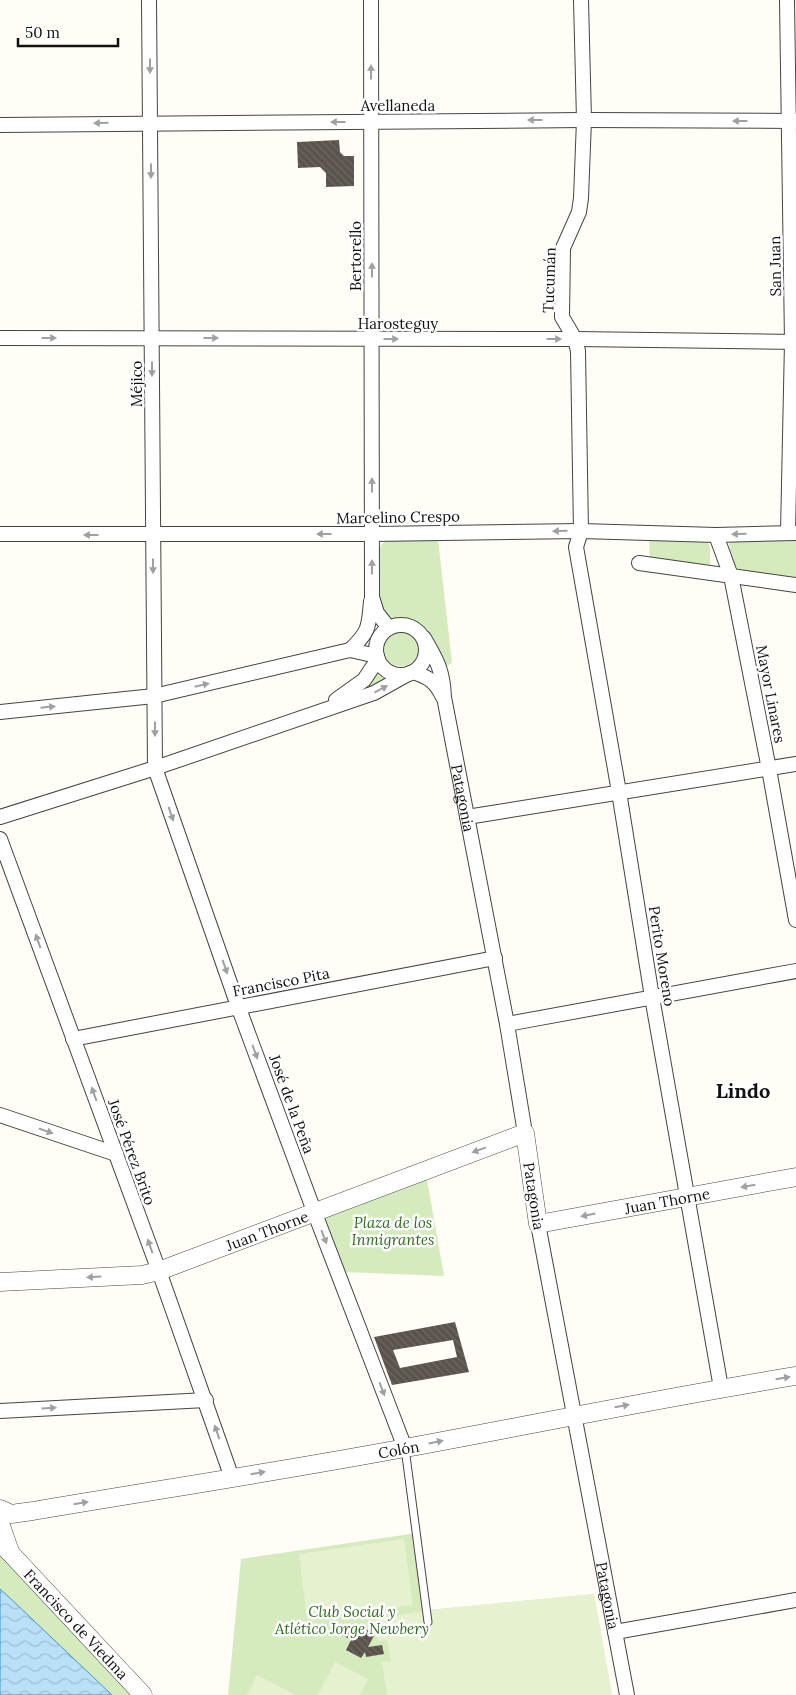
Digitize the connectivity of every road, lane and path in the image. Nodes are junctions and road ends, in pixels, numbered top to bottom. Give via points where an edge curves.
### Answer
1 (149, 0) edge
2 (370, 0) edge
3 (581, 0) edge
4 (787, 0) edge
5 (584, 120) junction
6 (792, 121) edge
7 (371, 122) junction
8 (150, 123) junction
9 (0, 125) edge
10 (152, 337) junction
11 (0, 338) edge
12 (372, 339) junction
13 (575, 339) junction
14 (794, 342) edge
15 (581, 530) junction
16 (792, 533) edge
17 (0, 534) edge
18 (373, 534) junction
19 (716, 534) junction
20 (153, 535) junction
21 (639, 563) dead end
22 (731, 576) junction
23 (796, 585) edge
24 (372, 596) junction
25 (388, 628) junction
26 (424, 638) junction
27 (350, 650) junction
28 (377, 657) junction
29 (412, 673) junction
30 (154, 696) junction
31 (444, 697) junction
32 (318, 711) junction
33 (0, 712) edge
34 (796, 764) edge
35 (155, 768) junction
36 (769, 769) junction
37 (619, 792) junction
38 (0, 817) edge
39 (467, 817) junction
40 (0, 838) edge
41 (796, 920) edge
42 (495, 958) junction
43 (796, 971) edge
44 (652, 997) junction
45 (238, 1006) junction
46 (507, 1024) junction
47 (73, 1038) junction
48 (0, 1115) edge
49 (525, 1133) junction
50 (116, 1154) junction
51 (796, 1177) edge
52 (688, 1196) junction
53 (314, 1211) junction
54 (538, 1224) junction
55 (159, 1271) junction
56 (0, 1282) edge
57 (796, 1376) edge
58 (721, 1388) junction
59 (206, 1400) junction
60 (0, 1411) edge
61 (574, 1415) junction
62 (405, 1448) junction
63 (232, 1478) junction
64 (0, 1509) edge
65 (0, 1523) edge
66 (5, 1547) edge
67 (796, 1600) edge
68 (428, 1622) dead end
69 (615, 1632) junction
70 (143, 1695) edge
71 (627, 1695) edge

1 -> 8 street, Méjico
7 -> 2 street, Bertorello
3 - 5 street, Tucumán
4 - 6 street, San Juan
6 -> 5 street, Avellaneda
5 -> 7 street, Avellaneda
5 - 13 street, Tucumán via 582,198 563,248 562,317
6 - 14 street, San Juan
7 -> 8 street, Avellaneda
12 -> 7 street, Bertorello
8 -> 9 street, Avellaneda
8 -> 10 street, Méjico
11 -> 10 street, Harosteguy
10 -> 12 street, Harosteguy
10 -> 20 street, Méjico
12 -> 13 street, Harosteguy
18 -> 12 street, Bertorello
13 - 14 street, Harosteguy
13 - 15 street, Tucumán via 578,351
14 - 16 street, San Juan
15 -> 18 street, Marcelino Crespo
15 - 19 street, Marcelino Crespo
15 - 37 street, Perito Moreno via 576,547
16 -> 19 street, Marcelino Crespo
20 -> 17 street, Marcelino Crespo
18 -> 20 street, Marcelino Crespo
24 -> 18 street, Bertorello
19 - 22 street, Mayor Linares
20 -> 30 street, Méjico
21 - 22 street
22 - 23 street
22 - 36 street, Mayor Linares
24 - 25 street, Bertorello via 377,613
24 - 27 street via 367,632
25 - 26 street via 396,625 412,627
25 - 28 street via 378,640
26 - 29 street via 426,655 423,663
26 - 31 street, Patagonia via 439,664
27 - 28 street
30 -> 27 street
28 - 29 street via 393,674
28 - 32 street via 364,680
29 - 31 street, Patagonia via 432,680
32 -> 29 street via 374,693
33 -> 30 street
30 -> 35 street, Méjico
31 - 39 street, Patagonia
32 - 35 street
34 - 36 street
35 - 38 street
35 -> 45 street, José de la Peña
36 - 37 street
36 - 41 street, Mayor Linares
37 - 39 street
37 - 44 street, Perito Moreno
39 - 42 street, Patagonia
47 -> 40 street, José Pérez Brito
42 - 45 street, Francisco Pita
42 - 46 street, Patagonia
43 - 44 street
44 - 46 street
44 - 52 street, Perito Moreno
45 - 47 street, Francisco Pita
45 -> 53 street, José de la Peña
46 - 49 street, Patagonia
50 -> 47 street, José Pérez Brito
48 -> 50 street
49 -> 53 street, Juan Thorne
49 - 54 street, Patagonia
55 -> 50 street, José Pérez Brito
51 -> 52 street, Juan Thorne
52 -> 54 street, Juan Thorne
52 - 58 street, Perito Moreno
53 - 55 street, Juan Thorne
53 -> 62 street, José de la Peña
54 - 61 street, Patagonia
55 -> 56 street, Juan Thorne via 142,1275
55 - 59 street, José Pérez Brito
58 -> 57 street, Colón
61 -> 58 street, Colón
60 -> 59 street
63 -> 59 street, José Pérez Brito
62 -> 61 street, Colón
61 - 69 street, Patagonia
63 -> 62 street, Colón
62 - 68 lane
64 -> 63 street, Colón via 10,1514 33,1511
65 - 66 street, Francisco de Viedma
66 - 70 street, Francisco de Viedma
67 - 69 street
69 - 71 street, Patagonia

